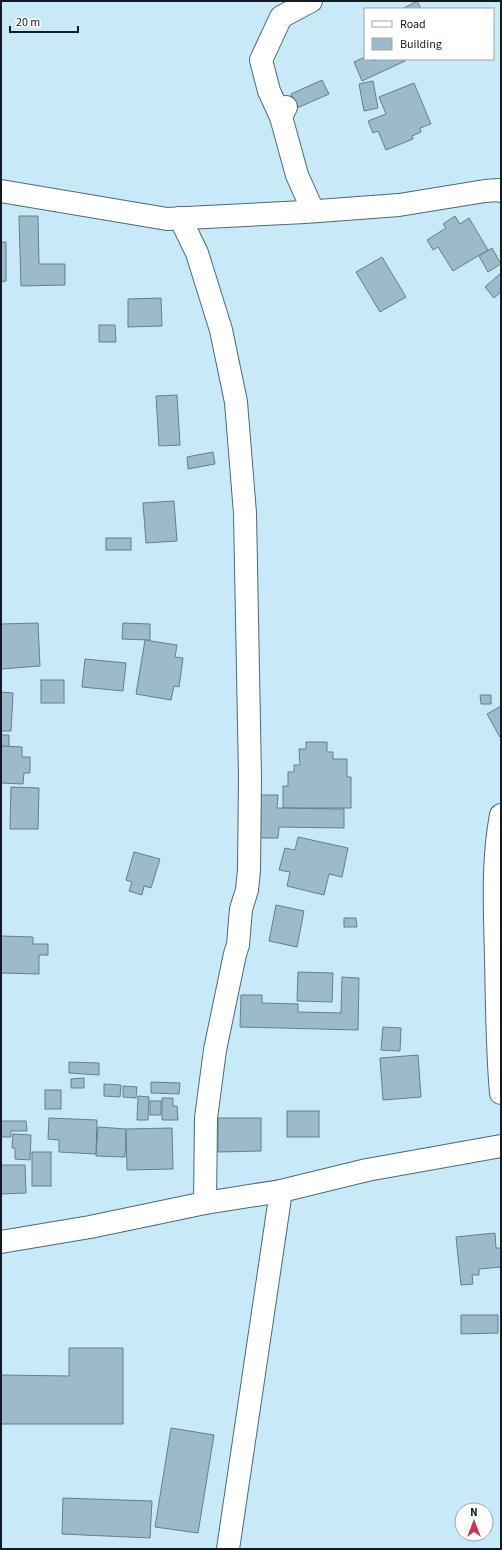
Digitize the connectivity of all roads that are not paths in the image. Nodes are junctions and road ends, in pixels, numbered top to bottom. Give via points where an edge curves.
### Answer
1 (311, 1) edge
2 (1, 191) edge
3 (501, 191) edge
4 (313, 211) junction
5 (180, 218) junction
6 (501, 815) edge
7 (501, 1093) edge
8 (501, 1146) edge
9 (281, 1191) junction
10 (205, 1203) junction
11 (1, 1242) edge
12 (228, 1549) edge

1 - 4 street via 281,17 261,60 269,91 284,112 297,175
2 - 5 street via 167,219
3 - 4 street via 485,191 399,205
4 - 5 street
5 - 10 street via 197,253 221,330 236,402 245,513 250,776 249,870 247,890 241,908 238,945 216,1042 206,1118
6 - 7 street via 496,840 495,929
8 - 9 street via 367,1170
9 - 10 street
9 - 12 street
10 - 11 street

